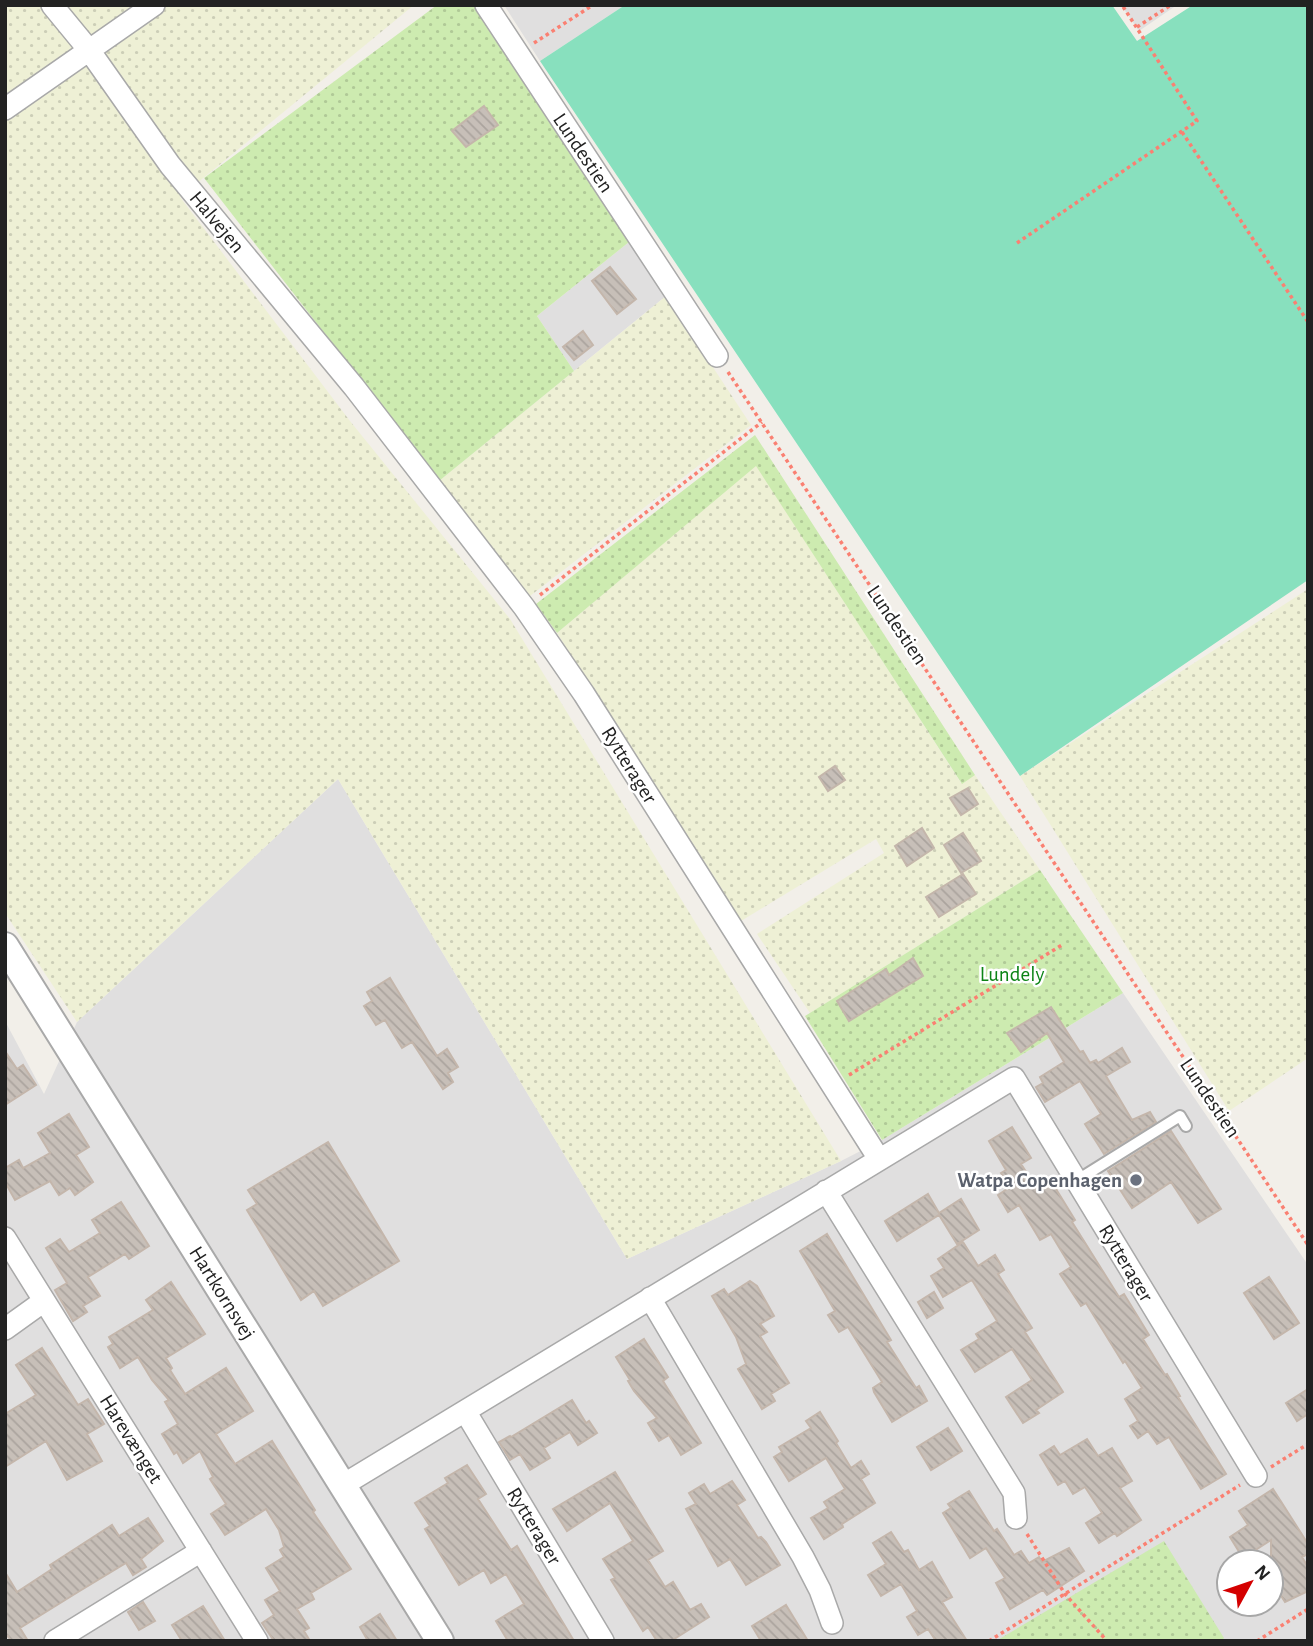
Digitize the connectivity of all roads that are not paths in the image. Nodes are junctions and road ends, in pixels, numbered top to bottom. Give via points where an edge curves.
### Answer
1 (52, 5) edge
2 (154, 5) edge
3 (486, 5) edge
4 (89, 50) junction
5 (5, 109) edge
6 (717, 356) road end
7 (354, 387) joint
8 (5, 946) edge
9 (1186, 1126) dead end
10 (879, 1159) junction
11 (1076, 1181) junction
12 (826, 1191) junction
13 (5, 1238) edge
14 (650, 1298) junction
15 (44, 1301) junction
16 (5, 1329) edge
17 (464, 1411) junction
18 (1256, 1476) road end
19 (342, 1485) junction
20 (1016, 1518) road end
21 (201, 1551) junction
22 (832, 1623) dead end
23 (55, 1641) edge
24 (257, 1641) edge
25 (440, 1641) edge
26 (603, 1641) edge

1 - 4 street, Halvejen
2 - 4 street
3 - 6 street, Lundestien
4 - 5 street
4 - 7 street, Halvejen via 170,165
7 - 10 street, Rytterager via 524,607 591,705
8 - 19 street, Hartkornsvej
9 - 11 lane via 1180,1116
10 - 11 street, Rytterager via 1014,1077
10 - 12 street, Rytterager
11 - 18 street, Rytterager
12 - 14 street, Rytterager
12 - 20 street via 1014,1493
13 - 15 street, Harevænget
14 - 17 street, Rytterager
14 - 22 street via 803,1557
15 - 16 street
15 - 21 street, Harevænget
17 - 19 street, Rytterager
17 - 26 street, Rytterager
19 - 25 street, Hartkornsvej
21 - 23 street
21 - 24 street, Harevænget

